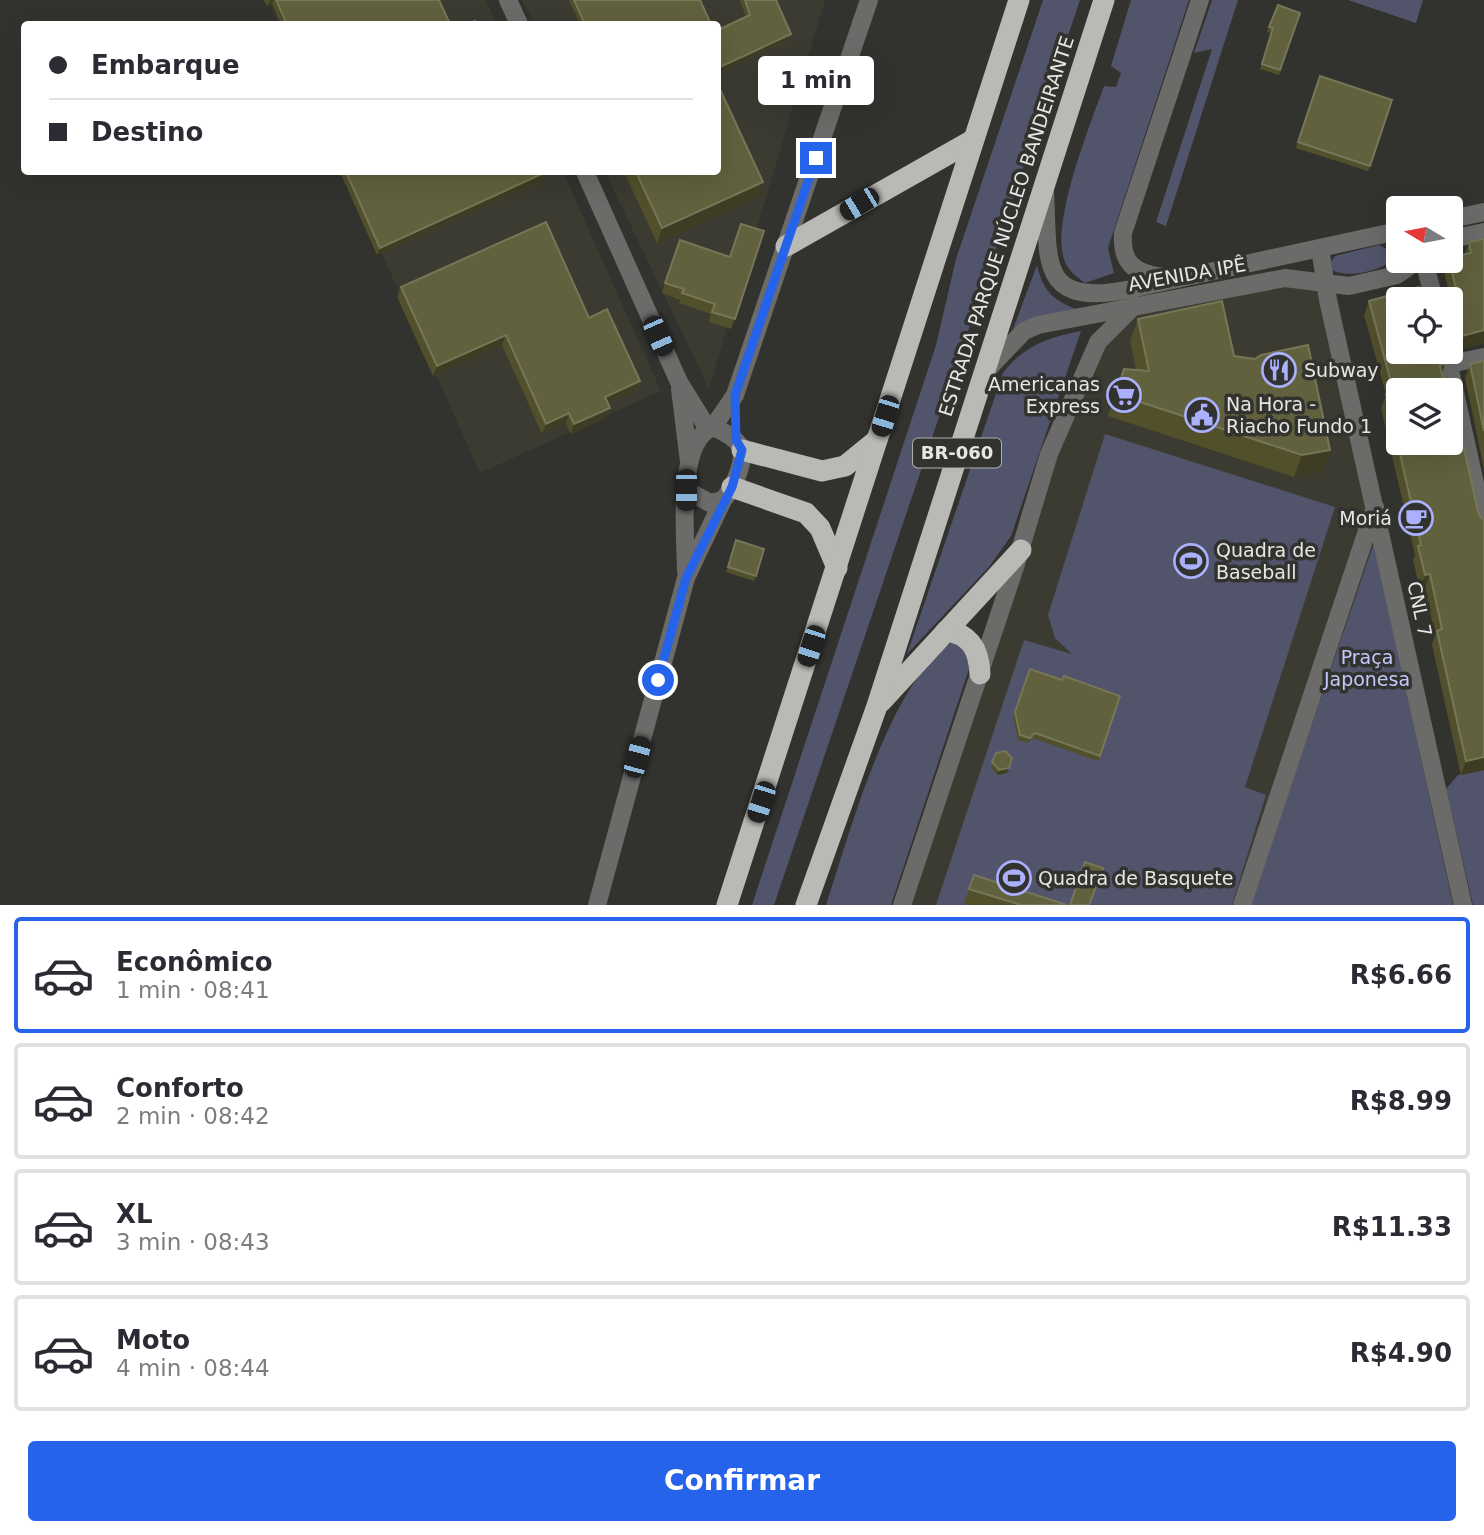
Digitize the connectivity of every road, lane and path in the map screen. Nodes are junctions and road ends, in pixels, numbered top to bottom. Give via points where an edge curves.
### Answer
1 (508, 0) edge
2 (869, 0) edge
3 (1019, 0) edge
4 (1104, 0) edge
5 (1200, 0) edge
6 (518, 21) edge
7 (973, 141) junction
8 (585, 175) edge
9 (1045, 184) junction
10 (1484, 212) edge
11 (1463, 216) edge
12 (1484, 232) edge
13 (1386, 234) edge
14 (1463, 236) edge
15 (786, 246) junction
16 (1320, 248) junction
17 (1400, 273) edge
18 (1397, 275) junction
19 (1172, 278) junction
20 (1325, 284) junction
21 (1349, 286) junction
22 (1416, 287) edge
23 (1135, 305) junction
24 (1333, 322) junction
25 (1484, 356) edge
26 (1463, 357) edge
27 (1449, 364) edge
28 (981, 377) junction
29 (679, 383) junction
30 (735, 395) junction
31 (710, 428) junction
32 (877, 440) junction
33 (739, 445) junction
34 (689, 463) junction
35 (686, 490) junction
36 (727, 494) junction
37 (1376, 505) junction
38 (1484, 524) edge
39 (1021, 550) junction
40 (837, 568) junction
41 (686, 578) junction
42 (946, 631) junction
43 (980, 674) junction
44 (877, 706) junction
45 (597, 905) edge
46 (727, 905) edge
47 (806, 905) edge
48 (902, 905) edge
49 (1242, 905) edge
50 (1463, 905) edge

1 - 6 street
2 - 15 street
3 - 7 highway
4 - 9 highway, ESTRADA PARQUE NÚCLEO BANDEIRANTE / BR-060
5 - 19 street via 1123,233 1124,256 1132,268
7 - 15 highway
7 - 32 highway
8 - 29 street
9 - 19 street, AVENIDA IPÊ via 1049,258 1057,280 1067,288 1101,295
9 - 28 highway, ESTRADA PARQUE NÚCLEO BANDEIRANTE / BR-060
10 - 11 street
12 - 14 street
13 - 16 street, AVENIDA IPÊ
15 - 30 street
16 - 19 street, AVENIDA IPÊ
16 - 20 street, CNL 7
17 - 18 street, AVENIDA IPÊ
18 - 21 street, AVENIDA IPÊ
18 - 22 street
20 - 21 street, AVENIDA IPÊ
20 - 23 street, AVENIDA IPÊ via 1285,278
20 - 24 street, CNL 7
21 - 24 street
23 - 28 street, AVENIDA IPÊ via 1024,331
23 - 39 street via 1098,342 1049,454
24 - 37 street, CNL 7
25 - 26 street
27 - 38 street
28 - 44 highway, ESTRADA PARQUE NÚCLEO BANDEIRANTE / BR-060
29 - 31 street
29 - 34 street
30 - 31 street
30 - 33 street
31 - 33 street
31 - 34 street
32 - 33 highway via 845,466 822,471
32 - 40 highway
33 - 36 street
34 - 35 street
35 - 36 street via 710,503
35 - 41 street
36 - 40 highway via 806,513 820,528
36 - 41 street
37 - 49 street
37 - 50 street, CNL 7
39 - 42 highway
39 - 43 street
40 - 46 highway
41 - 45 street
42 - 43 highway via 969,640 979,656
42 - 44 highway
43 - 48 street
44 - 47 highway, ESTRADA PARQUE NÚCLEO BANDEIRANTE / BR-060

